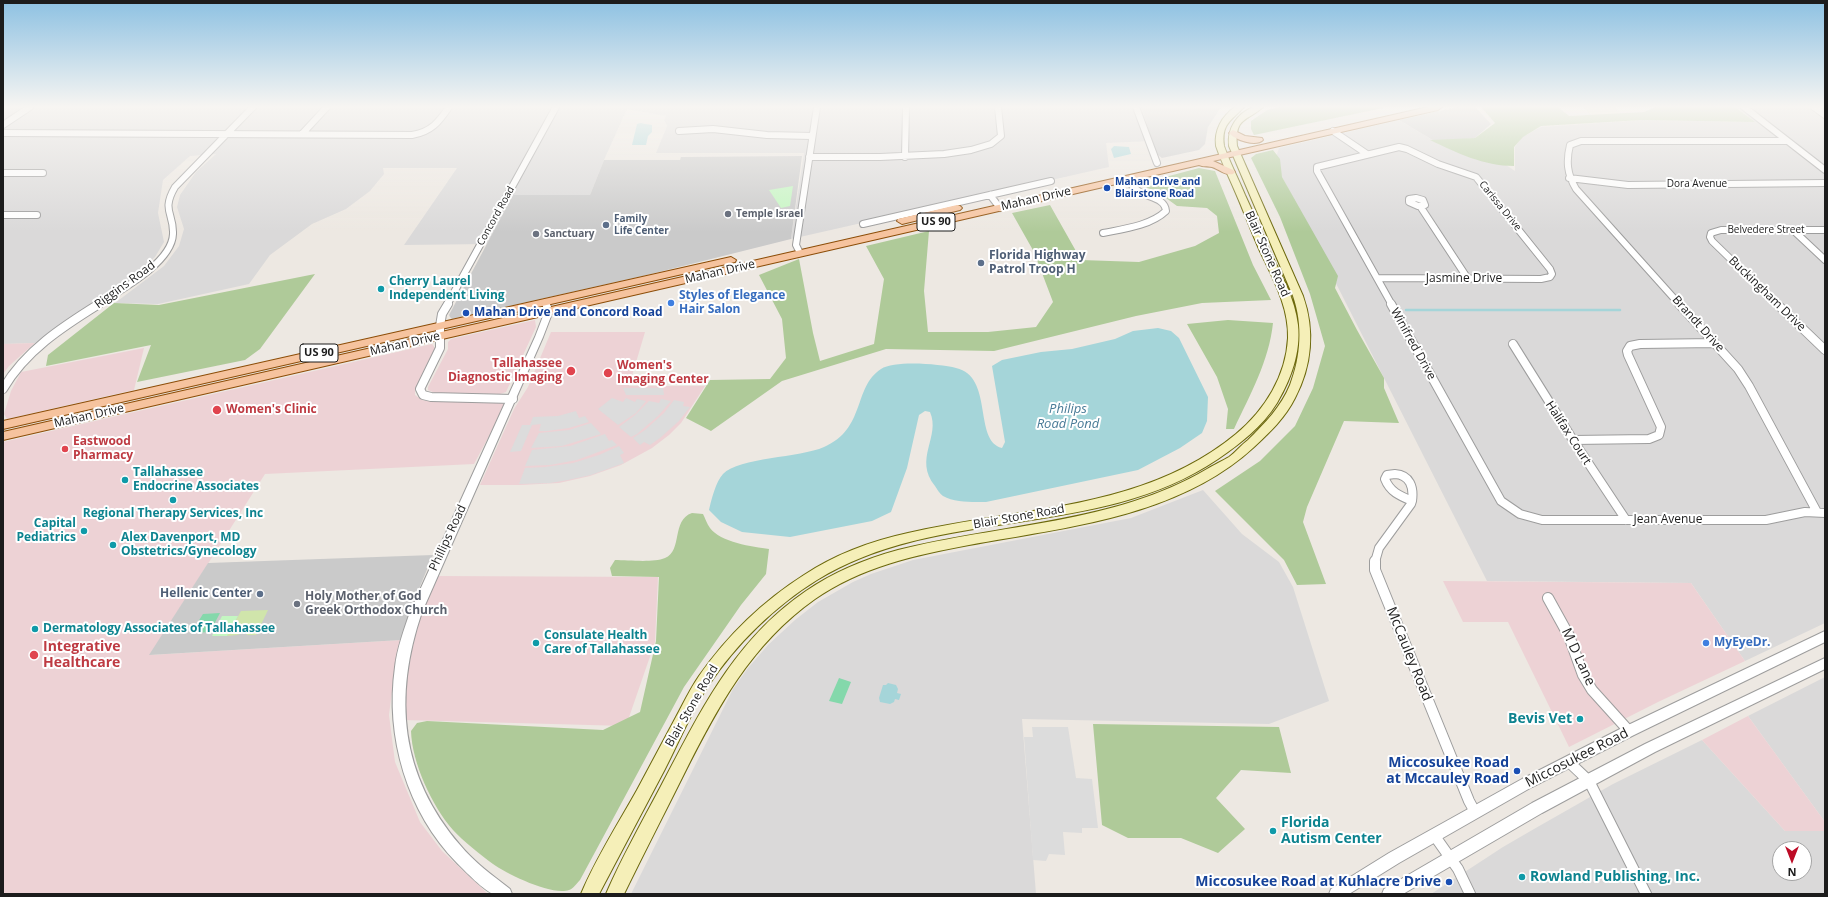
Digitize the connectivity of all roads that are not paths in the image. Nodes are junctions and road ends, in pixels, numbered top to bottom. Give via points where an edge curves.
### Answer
1 (211, 149) edge
2 (533, 149) edge
3 (810, 149) edge
4 (906, 149) edge
5 (969, 149) edge
6 (1152, 149) edge
7 (1234, 149) edge
8 (1239, 149) edge
9 (1359, 149) edge
10 (1387, 149) edge
11 (1406, 149) edge
12 (1570, 149) edge
13 (1798, 149) edge
14 (1228, 151) junction
15 (1367, 154) junction
16 (809, 157) junction
17 (906, 157) junction
18 (1157, 163) junction
19 (1191, 164) junction
20 (1825, 170) edge
21 (1230, 172) junction
22 (3, 173) edge
23 (43, 173) dead end
24 (1569, 178) junction
25 (1125, 179) junction
26 (1051, 181) dead end
27 (1825, 184) edge
28 (995, 201) junction
29 (1420, 206) dead end
30 (929, 212) junction
31 (3, 215) edge
32 (37, 215) dead end
33 (939, 222) junction
34 (862, 224) dead end
35 (1793, 230) junction
36 (1825, 230) edge
37 (1103, 233) dead end
38 (1710, 237) joint
39 (798, 249) junction
40 (1825, 260) edge
41 (1550, 277) joint
42 (1377, 278) junction
43 (1468, 279) junction
44 (547, 306) junction
45 (439, 331) junction
46 (1716, 343) junction
47 (1513, 344) dead end
48 (1825, 350) edge
49 (287, 366) junction
50 (3, 389) edge
51 (142, 393) junction
52 (512, 399) junction
53 (137, 406) junction
54 (3, 425) edge
55 (3, 436) edge
56 (1573, 440) junction
57 (1412, 501) dead end
58 (1821, 512) edge
59 (1519, 514) joint
60 (1626, 520) junction
61 (1548, 598) dead end
62 (1825, 636) edge
63 (1825, 663) edge
64 (1629, 731) junction
65 (1569, 762) junction
66 (1588, 780) junction
67 (1475, 812) junction
68 (1434, 835) junction
69 (1451, 858) junction
70 (505, 894) edge
71 (590, 894) edge
72 (615, 894) edge
73 (1336, 894) edge
74 (1390, 894) edge
75 (1470, 894) edge
76 (1646, 894) edge

1 - 50 street, Riggins Road via 182,177 172,194 168,211 173,228 172,240 159,261 143,275 40,345 18,366
2 - 45 street, Concord Road via 442,314
3 - 16 street
4 - 17 street
5 - 17 street via 935,156
6 - 18 street
7 - 14 main road, Mahan Drive / US 90
8 - 14 main road, Mahan Drive / US 90
9 - 15 street
10 - 15 street, Carissa Drive
11 - 41 street, Carissa Drive via 1480,180 1550,269
12 - 24 street, Brandt Drive via 1567,163
13 - 20 street
14 - 18 main road, Mahan Drive / US 90
14 - 19 main road, Mahan Drive / US 90
14 - 21 main road, Blair Stone Road
14 - 72 main road, Blair Stone Road via 1285,264 1300,300 1304,318 1306,337 1301,371 1288,403 1277,418 1258,439 1223,467 1163,497 1122,510 929,547 895,556 867,565 811,596 760,638 717,695
15 - 42 street, Winifred Drive via 1317,167 1317,171
16 - 17 street
16 - 39 street
18 - 28 main road, Mahan Drive / US 90
19 - 21 main road via 1213,164
19 - 25 main road, Mahan Drive / US 90
21 - 71 main road, Blair Stone Road via 1286,294 1293,327 1293,343 1287,372 1259,419 1218,454 1164,484 1110,501 920,534 883,544 857,553 798,586 769,607 744,630 702,683
22 - 23 street
24 - 27 street, Dora Avenue via 1628,185
24 - 46 street, Brandt Drive via 1580,195
25 - 28 main road, Mahan Drive / US 90
25 - 37 street via 1142,193 1162,202 1166,211 1161,216 1133,226
26 - 28 street
28 - 30 main road, Mahan Drive / US 90
28 - 33 main road, Mahan Drive / US 90
29 - 43 street
30 - 33 street
30 - 34 street
30 - 39 main road, Mahan Drive / US 90
31 - 32 street
33 - 39 main road, Mahan Drive / US 90
35 - 36 street, Belvedere Street
35 - 38 street, Belvedere Street via 1721,230 1711,233
35 - 40 street
38 - 48 street, Buckingham Drive
39 - 44 main road, Mahan Drive / US 90
41 - 43 street, Jasmine Drive
42 - 43 street, Jasmine Drive
42 - 59 street, Winifred Drive via 1500,501
44 - 45 main road, Mahan Drive / US 90
44 - 52 street, Phillips Road
45 - 49 main road, Mahan Drive / US 90
45 - 52 street, Concord Road via 440,348 420,389 423,395
46 - 56 street via 1630,346 1628,355 1661,427 1659,435 1649,439
46 - 58 street, Brandt Drive via 1751,388 1803,492
47 - 56 street, Halifax Court
49 - 51 main road, Mahan Drive / US 90
49 - 53 main road, Mahan Drive / US 90
51 - 53 main road
51 - 54 main road, Mahan Drive / US 90
52 - 70 street, Phillips Road via 416,612 405,645 398,697 401,746 421,799 439,831 453,849
53 - 55 main road, Mahan Drive / US 90
56 - 60 street, Halifax Court
57 - 67 street, McCauley Road via 1376,554 1375,570
58 - 60 street, Jean Avenue via 1766,520
59 - 60 street, Jean Avenue via 1542,520
61 - 64 street, M D Lane via 1569,636 1589,685
62 - 64 street, Miccosukee Road
63 - 66 street, Miccosukee Road
64 - 65 street, Miccosukee Road
65 - 66 street
65 - 67 street, Miccosukee Road
66 - 69 street, Miccosukee Road
66 - 76 street
67 - 68 street, Miccosukee Road
68 - 69 street
68 - 73 street, Miccosukee Road
69 - 74 street, Miccosukee Road
69 - 75 street

